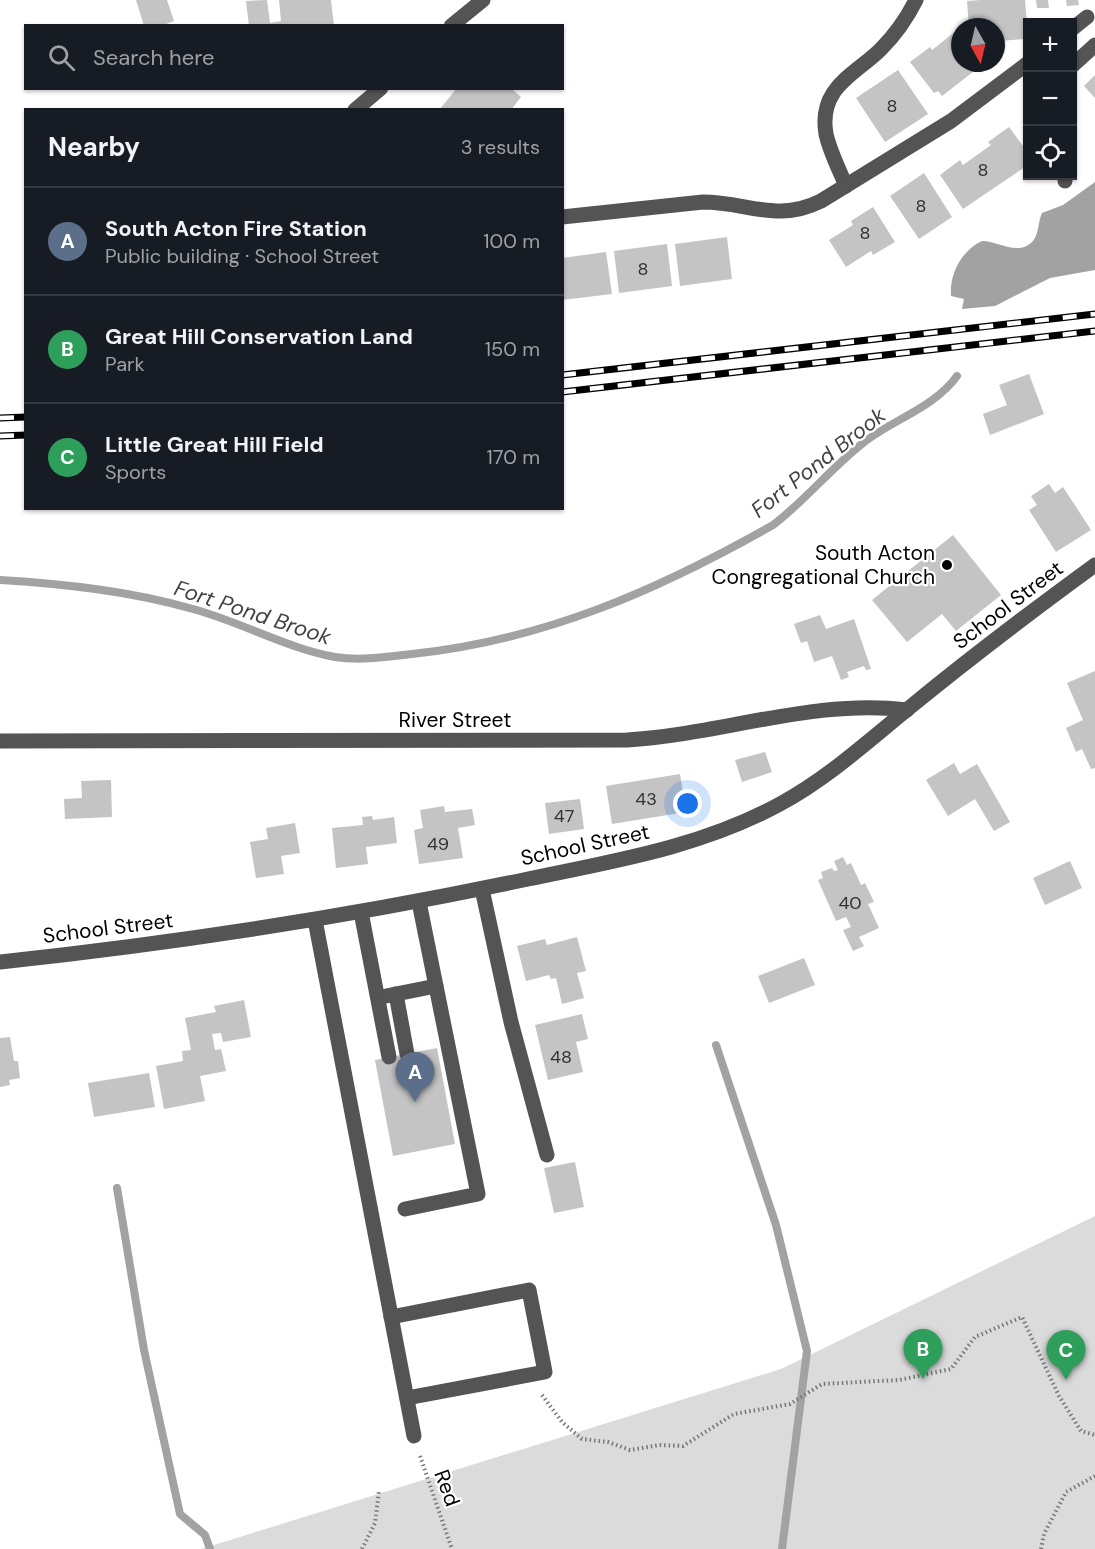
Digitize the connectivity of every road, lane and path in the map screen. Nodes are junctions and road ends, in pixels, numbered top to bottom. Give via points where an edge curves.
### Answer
1 (483, 0) edge
2 (916, 0) edge
3 (1088, 17) dead end
4 (453, 24) edge
5 (1077, 25) edge
6 (1095, 45) edge
7 (1077, 61) edge
8 (1023, 67) edge
9 (379, 90) edge
10 (357, 108) edge
11 (846, 186) junction
12 (564, 217) edge
13 (1095, 565) edge
14 (907, 710) junction
15 (0, 741) edge
16 (483, 889) junction
17 (418, 902) junction
18 (361, 912) junction
19 (315, 920) junction
20 (0, 962) edge
21 (436, 986) junction
22 (396, 994) junction
23 (377, 998) junction
24 (407, 1054) dead end
25 (389, 1057) dead end
26 (547, 1155) dead end
27 (405, 1209) dead end
28 (391, 1317) junction
29 (407, 1398) junction
30 (547, 1404) dead end
31 (1095, 1435) edge
32 (414, 1436) joint
33 (1095, 1476) edge
34 (379, 1491) dead end
35 (362, 1549) edge
36 (452, 1549) edge
37 (1041, 1549) edge

1 - 4 street
2 - 11 street via 890,40 841,81 832,97 826,116 827,136
3 - 5 street
6 - 7 street
8 - 11 street via 951,121
9 - 10 street
11 - 12 street via 812,206 784,213 703,202
13 - 14 street, School Street
14 - 15 street, River Street via 846,708 673,736 619,740
14 - 16 street, School Street via 818,781 737,825 655,852
16 - 17 street, School Street
16 - 26 street via 507,1008
17 - 18 street, School Street
17 - 21 street
18 - 19 street, School Street
18 - 23 street
19 - 20 street, School Street
19 - 28 street
21 - 22 street
21 - 27 street via 478,1194
22 - 23 street
22 - 24 street
23 - 25 street
28 - 29 street
28 - 29 street via 529,1290 545,1372
29 - 32 street
30 - 31 path via 582,1439 630,1450 659,1444 683,1446 734,1414 790,1404 822,1384 899,1380 951,1369 975,1337 1022,1317 1059,1396 1081,1431
32 - 36 path, Red
33 - 37 path via 1066,1492 1044,1534
34 - 35 path via 375,1523

